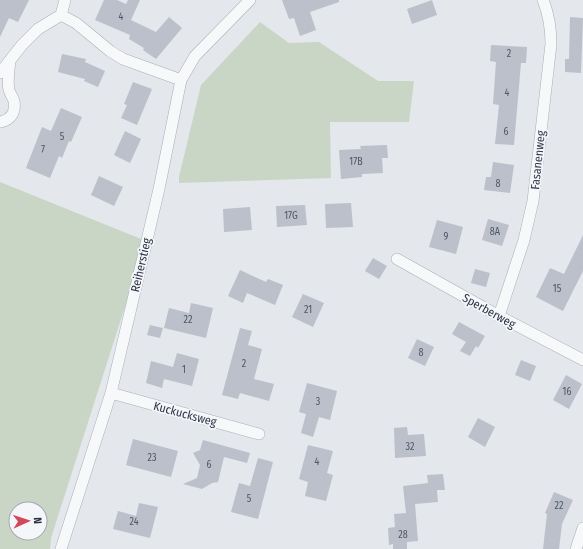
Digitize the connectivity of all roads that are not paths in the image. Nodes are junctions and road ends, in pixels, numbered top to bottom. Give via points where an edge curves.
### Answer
1 (65, 0) edge
2 (250, 0) edge
3 (543, 0) edge
4 (61, 16) junction
5 (10, 60) junction
6 (0, 74) edge
7 (181, 80) junction
8 (0, 122) edge
9 (397, 259) dead end
10 (499, 316) junction
11 (583, 360) edge
12 (111, 393) junction
13 (259, 434) dead end
14 (583, 528) edge
15 (61, 549) edge
16 (576, 549) edge

1 - 4 street
2 - 7 street, Reiherstieg via 195,56
3 - 10 street, Fasanenweg via 551,28 551,44 533,201 524,240
4 - 5 street via 38,29
4 - 7 street via 76,23 123,59
5 - 6 street
5 - 8 street via 9,89 14,109 11,117
7 - 12 street, Reiherstieg via 159,189
9 - 10 street, Sperberweg
10 - 11 street, Sperberweg
12 - 13 street, Kuckucksweg
12 - 15 street, Reiherstieg
14 - 16 street

